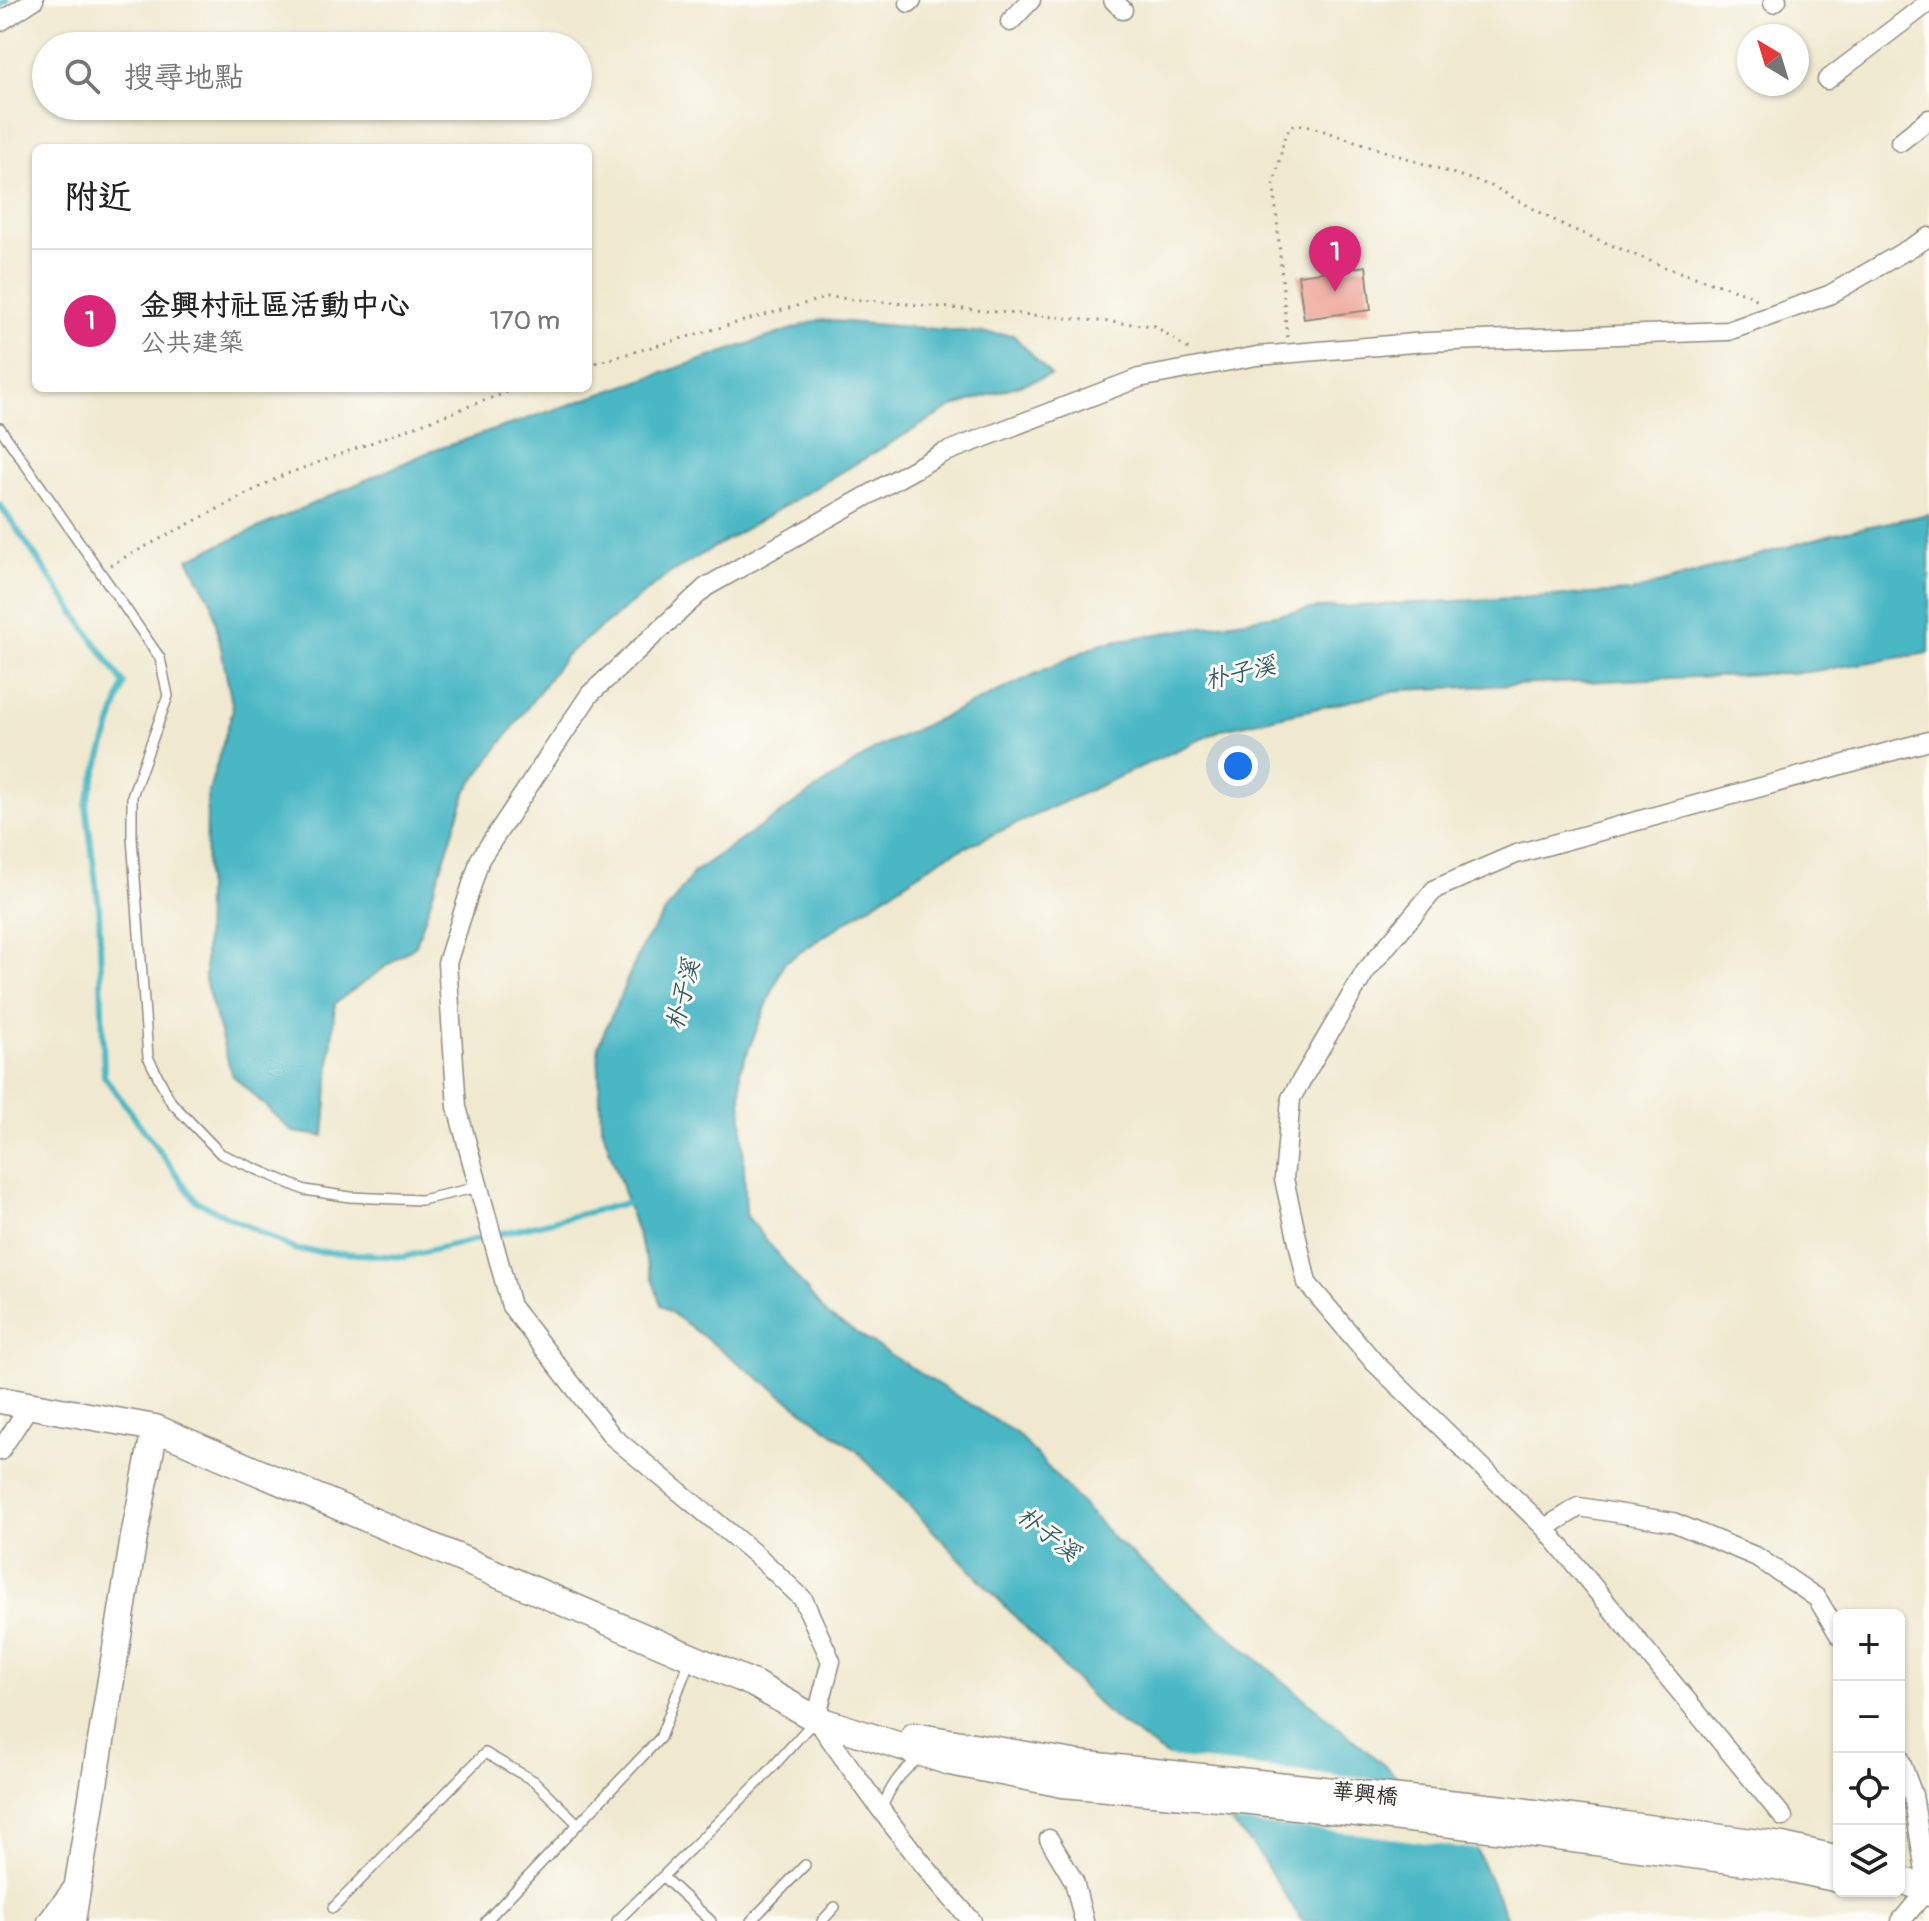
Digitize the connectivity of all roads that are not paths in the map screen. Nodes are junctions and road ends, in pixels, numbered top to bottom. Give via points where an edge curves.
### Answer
1 (34, 0) edge
2 (1031, 0) edge
3 (1929, 2) edge
4 (0, 22) edge
5 (1010, 22) dead end
6 (1827, 80) dead end
7 (1929, 119) edge
8 (1900, 142) dead end
9 (1929, 237) edge
10 (0, 428) edge
11 (1929, 741) edge
12 (479, 1187) junction
13 (0, 1400) edge
14 (30, 1405) junction
15 (155, 1428) junction
16 (0, 1451) edge
17 (1545, 1528) junction
18 (1833, 1625) edge
19 (692, 1657) junction
20 (816, 1719) junction
21 (942, 1752) junction
22 (1905, 1773) edge
23 (881, 1811) junction
24 (1783, 1817) dead end
25 (578, 1824) junction
26 (1049, 1839) dead end
27 (1782, 1856) junction
28 (1833, 1859) edge
29 (805, 1865) dead end
30 (663, 1877) junction
31 (1833, 1877) edge
32 (77, 1881) junction
33 (1905, 1882) edge
34 (1905, 1891) edge
35 (1928, 1893) edge
36 (835, 1907) dead end
37 (333, 1908) dead end
38 (47, 1921) edge
39 (72, 1921) edge
40 (486, 1921) edge
41 (617, 1921) edge
42 (711, 1921) edge
43 (751, 1921) edge
44 (822, 1921) edge
45 (972, 1921) edge
46 (1084, 1921) edge
47 (1901, 1921) edge

1 - 4 street
2 - 5 street
3 - 6 street
7 - 8 street
9 - 12 street via 1829,295 1728,331 1426,342 1289,353 1139,378 941,454 706,587 590,694 480,859 447,963 457,1107
10 - 12 lane via 160,658 168,696 132,796 148,1057 171,1102 221,1154 305,1190 421,1200
11 - 17 street via 1516,854 1435,889 1365,972 1291,1098 1284,1179 1307,1283 1374,1362
12 - 20 street via 511,1306 613,1437 803,1599 831,1661
13 - 14 street, 華興橋
14 - 15 street, 華興橋
14 - 16 street
15 - 19 street, 華興橋
15 - 32 street
17 - 18 street via 1579,1507 1673,1522 1757,1557 1817,1598
17 - 24 street
19 - 20 street, 華興橋
19 - 25 lane via 660,1738
20 - 21 street, 華興橋
20 - 23 street
20 - 30 lane
21 - 23 lane via 903,1770
21 - 27 street, 華興橋 via 1505,1809
22 - 35 street
23 - 45 street
25 - 37 lane via 534,1781 485,1753
25 - 40 lane
26 - 46 street via 1074,1881
27 - 28 street
27 - 31 street
29 - 43 lane
30 - 41 lane
30 - 42 lane
32 - 38 street
32 - 39 street
33 - 35 street
34 - 35 street
35 - 47 street
36 - 44 lane

